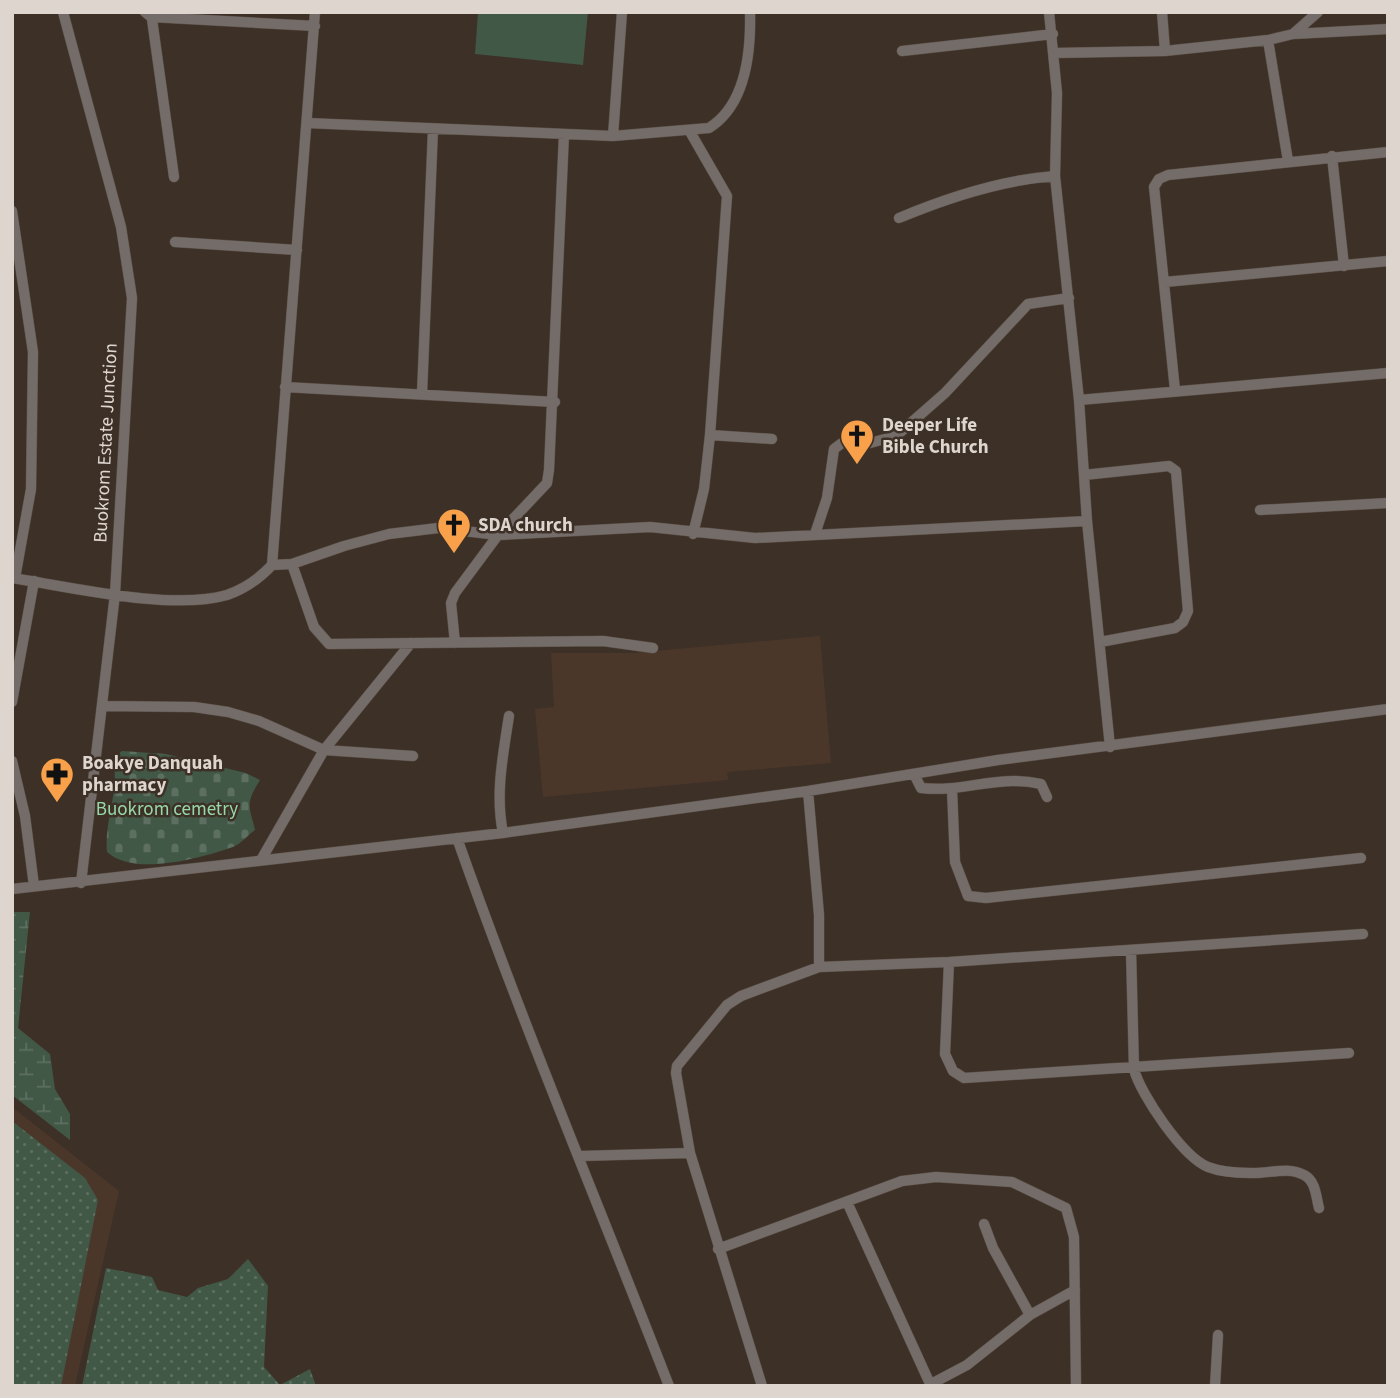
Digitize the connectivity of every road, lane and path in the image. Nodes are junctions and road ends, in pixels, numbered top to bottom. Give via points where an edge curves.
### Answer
1 (63, 12) edge
2 (315, 12) edge
3 (622, 12) edge
4 (750, 12) edge
5 (1049, 12) edge
6 (1162, 12) edge
7 (1318, 12) edge
8 (149, 14) edge
9 (315, 26) junction
10 (1388, 29) edge
11 (1052, 34) junction
12 (1293, 34) junction
13 (1268, 40) junction
14 (902, 51) dead end
15 (1165, 51) junction
16 (1055, 53) junction
17 (307, 123) junction
18 (433, 129) junction
19 (689, 130) junction
20 (564, 134) junction
21 (613, 135) junction
22 (1388, 152) edge
23 (1332, 156) junction
24 (1288, 161) junction
25 (1055, 176) junction
26 (174, 177) dead end
27 (12, 211) edge
28 (899, 218) dead end
29 (175, 242) dead end
30 (296, 250) junction
31 (1388, 261) edge
32 (1344, 266) junction
33 (1165, 282) junction
34 (1069, 298) junction
35 (1388, 373) edge
36 (285, 387) junction
37 (1175, 390) junction
38 (422, 394) junction
39 (1079, 400) junction
40 (555, 401) junction
41 (710, 435) junction
42 (772, 439) dead end
43 (1084, 475) junction
44 (1388, 503) edge
45 (1261, 510) dead end
46 (1087, 521) junction
47 (693, 534) junction
48 (815, 534) junction
49 (498, 535) junction
50 (272, 565) junction
51 (292, 565) junction
52 (13, 578) edge
53 (34, 581) junction
54 (115, 594) junction
55 (1100, 642) junction
56 (411, 643) junction
57 (455, 643) junction
58 (653, 648) dead end
59 (12, 702) edge
60 (103, 706) junction
61 (1388, 709) edge
62 (509, 716) dead end
63 (1110, 747) junction
64 (324, 750) junction
65 (413, 755) dead end
66 (998, 760) junction
67 (12, 761) edge
68 (914, 774) junction
69 (1002, 779) junction
70 (952, 789) junction
71 (808, 791) junction
72 (1047, 797) dead end
73 (503, 833) junction
74 (457, 838) junction
75 (1361, 858) dead end
76 (261, 860) junction
77 (81, 883) junction
78 (34, 886) junction
79 (12, 889) edge
80 (1363, 934) dead end
81 (1131, 950) junction
82 (949, 962) junction
83 (819, 967) junction
84 (1349, 1053) dead end
85 (1134, 1069) junction
86 (690, 1153) junction
87 (580, 1156) junction
88 (847, 1202) junction
89 (1319, 1208) dead end
90 (984, 1224) dead end
91 (718, 1249) junction
92 (1075, 1290) junction
93 (1030, 1315) junction
94 (1219, 1335) dead end
95 (931, 1385) edge
96 (670, 1386) edge
97 (762, 1386) edge
98 (1076, 1386) edge
99 (1215, 1386) edge

1 - 54 street, Buokrom Estate Junction via 130,272
2 - 9 street
3 - 21 street
4 - 19 street via 751,52 738,92 720,122
5 - 11 street
6 - 15 street
7 - 12 street
8 - 9 street
8 - 26 street
9 - 17 street
10 - 12 street
11 - 14 street
11 - 16 street
12 - 13 street
13 - 15 street
13 - 24 street
15 - 16 street
16 - 25 street
17 - 18 street
17 - 30 street
18 - 20 street
18 - 38 street
19 - 21 street
19 - 41 street via 727,196
20 - 21 street
20 - 40 street
22 - 23 street
23 - 24 street
23 - 32 street
24 - 33 street via 1159,179 1154,187
25 - 28 street via 1030,177 941,200
25 - 34 street
27 - 52 street via 33,352 31,489
29 - 30 street
30 - 36 street
31 - 32 street
32 - 33 street
33 - 37 street
34 - 39 street
34 - 48 street via 1028,304 945,393 896,436 870,443 842,443 834,449 827,498
35 - 37 street
36 - 38 street
36 - 50 street
37 - 39 street
38 - 40 street
39 - 43 street
40 - 49 street via 547,483
41 - 42 street
41 - 47 street
43 - 46 street
43 - 55 street via 1169,466 1176,471 1187,599 1184,622 1175,628
44 - 45 street
46 - 48 street
46 - 55 street
47 - 48 street via 755,538
47 - 49 street via 611,527
49 - 51 street via 438,528 389,534
49 - 57 street via 451,603
50 - 51 street
50 - 54 street via 259,579 227,594 192,599
51 - 56 street via 314,627 329,644
52 - 53 street
53 - 54 street
53 - 59 street
54 - 60 street, Buokrom Estate Junction
55 - 63 street
56 - 57 street
56 - 64 street
57 - 58 street via 603,641
60 - 64 street via 228,712
60 - 77 street, Buokrom Estate Junction
61 - 63 street
62 - 73 street via 501,774
63 - 66 street
64 - 65 street
64 - 76 street
66 - 68 street
66 - 69 street
67 - 78 street
68 - 70 street via 921,788
68 - 71 street
69 - 70 street
69 - 72 street via 1041,784
70 - 75 street via 955,862 968,896 986,898
71 - 73 street
71 - 83 street
73 - 74 street
74 - 76 street
74 - 87 street via 509,985
76 - 77 street
77 - 78 street
78 - 79 street
80 - 81 street
81 - 82 street
81 - 85 street
82 - 83 street
82 - 85 street via 945,1054 953,1071 964,1079
83 - 86 street via 727,1005 677,1066
84 - 85 street
85 - 89 street via 1143,1093 1194,1159 1224,1171 1306,1175
86 - 87 street
86 - 91 street
87 - 96 street
88 - 91 street
88 - 92 street via 902,1181 960,1176 1012,1182 1066,1208 1074,1237
88 - 95 street
90 - 93 street
91 - 97 street
92 - 93 street
92 - 98 street
93 - 95 street via 967,1365
94 - 99 street

